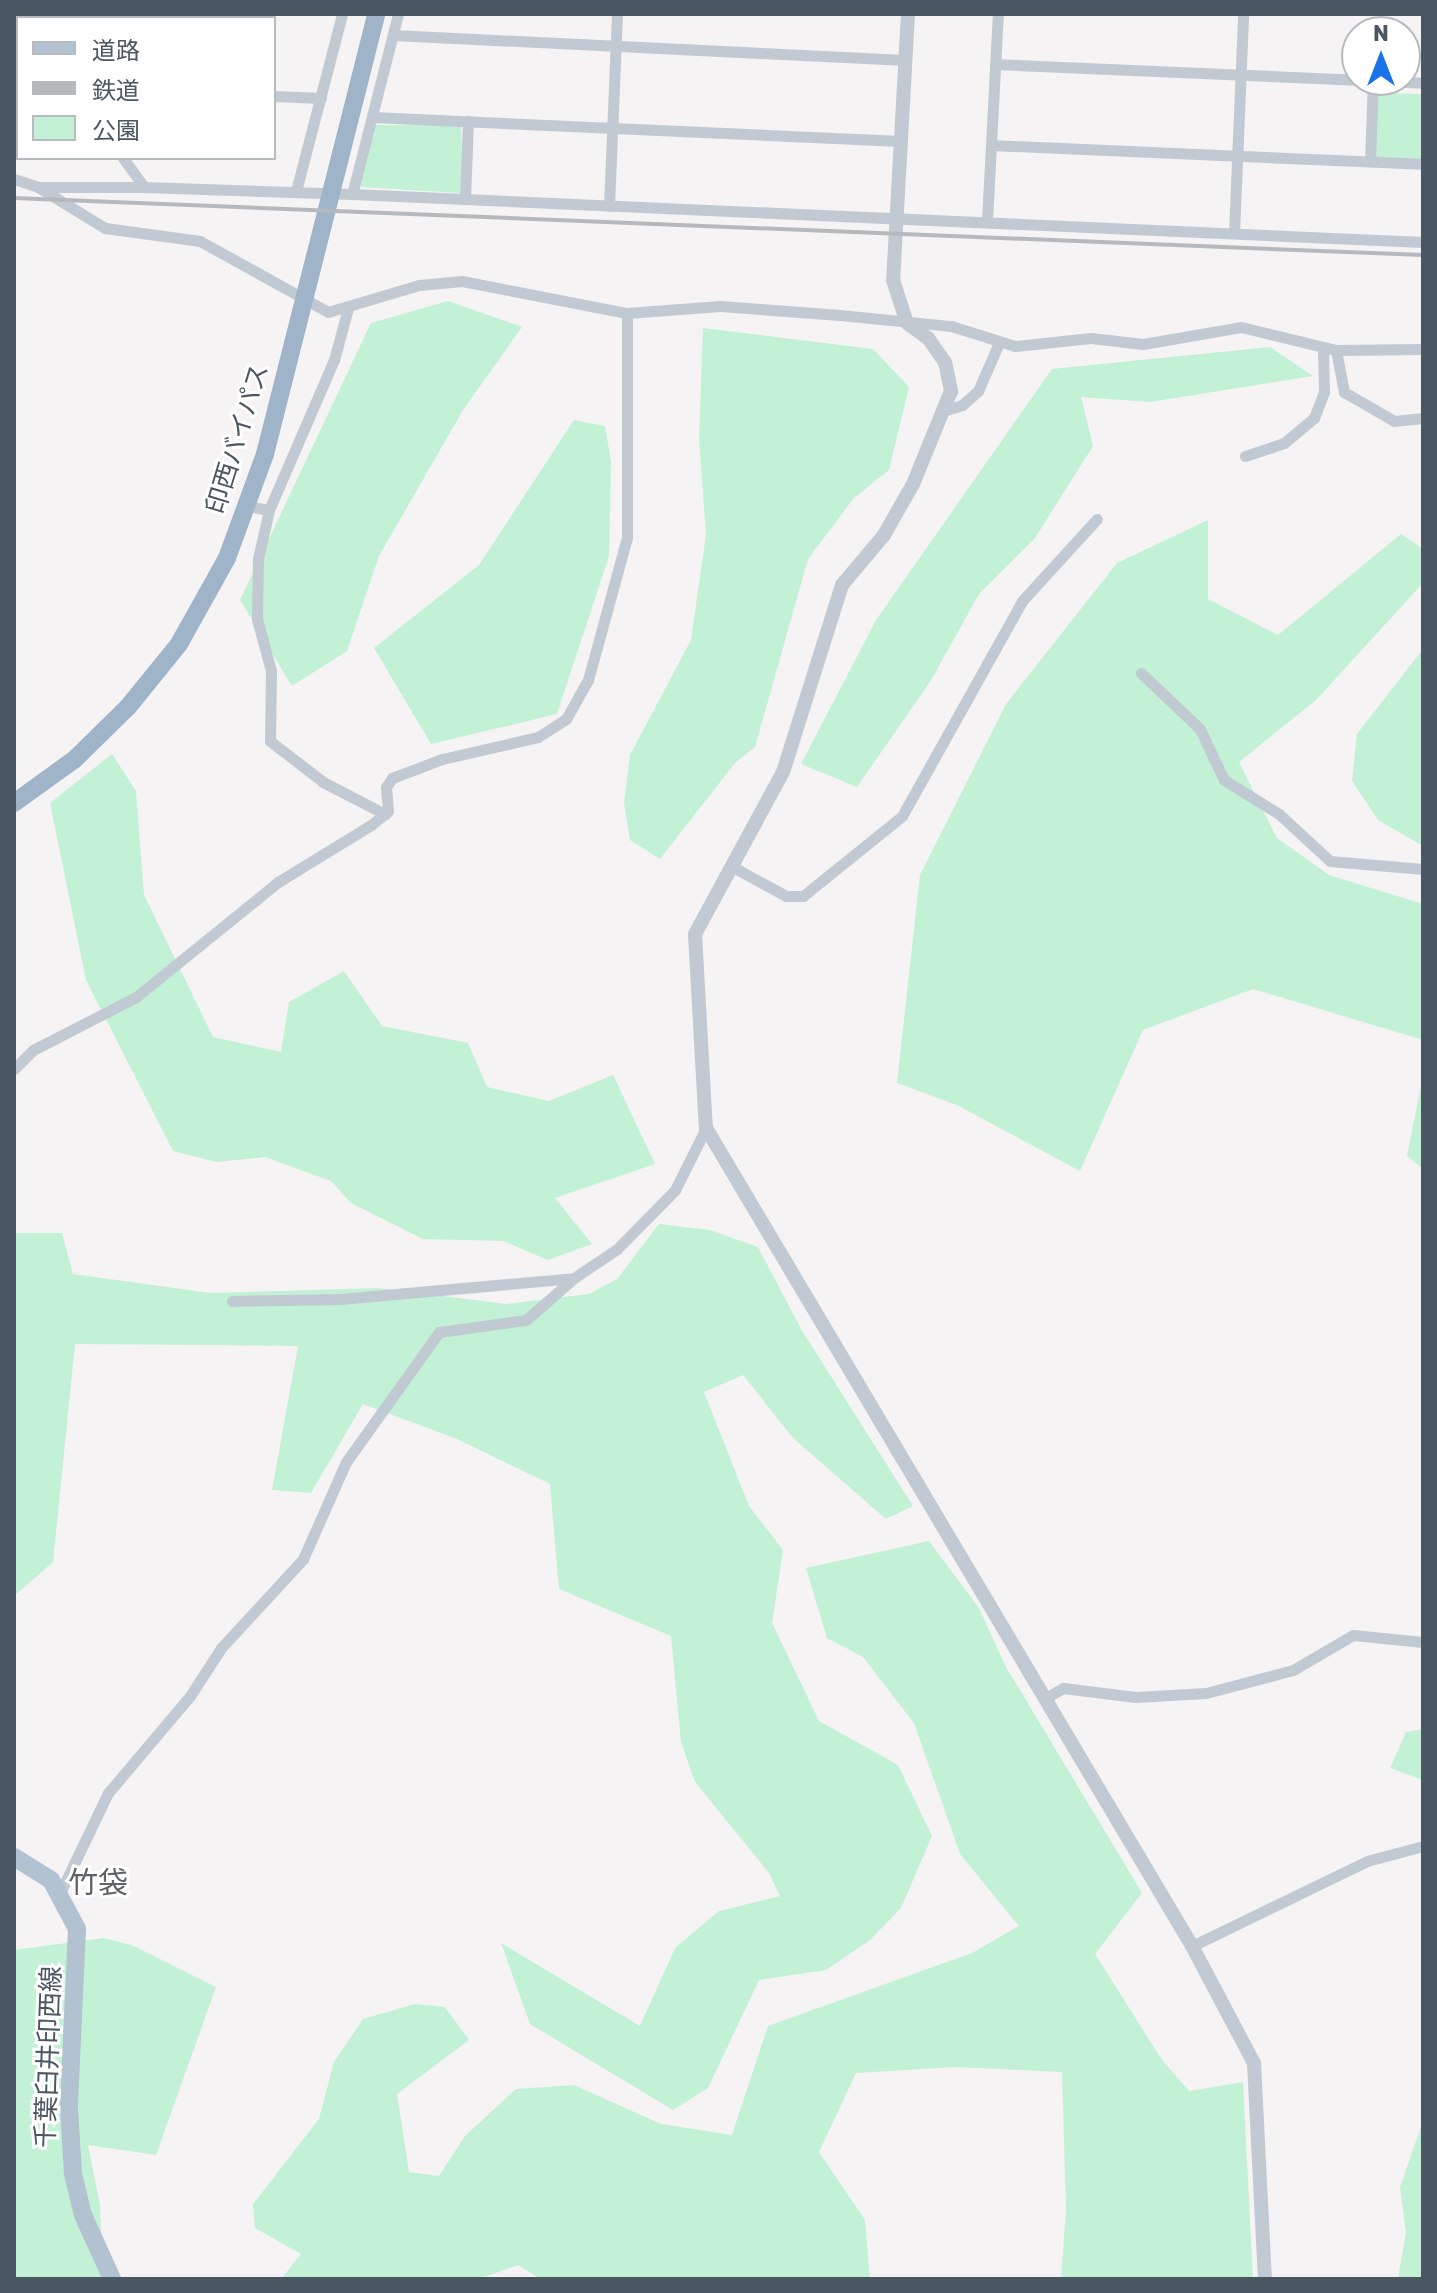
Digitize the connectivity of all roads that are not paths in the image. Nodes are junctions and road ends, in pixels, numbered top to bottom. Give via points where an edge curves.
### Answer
1 (342, 14) edge
2 (376, 14) edge
3 (398, 14) edge
4 (617, 14) edge
5 (908, 14) edge
6 (998, 14) edge
7 (1243, 14) edge
8 (393, 35) junction
9 (615, 45) junction
10 (905, 60) junction
11 (995, 64) junction
12 (1241, 75) junction
13 (1341, 80) edge
14 (276, 96) edge
15 (1372, 96) edge
16 (321, 98) junction
17 (372, 117) junction
18 (468, 121) junction
19 (611, 127) junction
20 (900, 141) junction
21 (991, 145) junction
22 (1237, 156) junction
23 (124, 160) edge
24 (1370, 161) junction
25 (1423, 164) edge
26 (14, 179) edge
27 (38, 187) junction
28 (144, 187) junction
29 (296, 191) junction
30 (352, 194) junction
31 (465, 199) junction
32 (609, 206) junction
33 (897, 219) junction
34 (987, 221) junction
35 (1234, 233) junction
36 (1423, 242) edge
37 (348, 308) junction
38 (627, 313) junction
39 (907, 323) junction
40 (998, 345) junction
41 (1330, 349) junction
42 (1423, 349) edge
43 (946, 410) junction
44 (1423, 418) edge
45 (1245, 456) dead end
46 (248, 506) junction
47 (269, 510) junction
48 (1097, 519) dead end
49 (1141, 673) dead end
50 (14, 803) edge
51 (385, 814) junction
52 (731, 866) junction
53 (1423, 869) edge
54 (14, 1069) edge
55 (706, 1128) junction
56 (574, 1278) junction
57 (232, 1301) dead end
58 (1423, 1642) edge
59 (1044, 1699) junction
60 (1423, 1846) edge
61 (14, 1857) edge
62 (60, 1893) junction
63 (1192, 1946) junction
64 (112, 2279) edge
65 (1265, 2279) edge

1 - 16 street
2 - 46 highway, 印西バイパス
3 - 8 street
4 - 9 street
5 - 10 street
6 - 11 street
7 - 12 street
8 - 9 street
8 - 17 street
9 - 10 street
9 - 19 street
10 - 20 street
11 - 12 street
11 - 21 street
12 - 13 street
12 - 22 street
14 - 16 street
15 - 24 street
16 - 29 street
17 - 18 street
17 - 30 street
18 - 19 street
18 - 31 street
19 - 20 street
19 - 32 street
20 - 33 street
21 - 22 street
21 - 34 street
22 - 24 street
22 - 35 street
23 - 28 street
24 - 25 street
26 - 27 street
27 - 28 street
27 - 37 street via 105,228 200,241 328,312
28 - 29 street
29 - 30 street
30 - 31 street
31 - 32 street
32 - 33 street
33 - 34 street
33 - 39 street via 893,280
34 - 35 street
35 - 36 street
37 - 38 street via 419,285 462,281
37 - 47 street via 334,360
38 - 39 street via 720,306
38 - 51 street via 627,537 579,702 566,719 538,737 442,759 392,778 386,787 390,801
39 - 40 street via 951,326
39 - 43 street via 928,338 945,362 951,391
40 - 41 street via 1104,338 1143,344 1241,327
40 - 43 street via 978,391
41 - 42 street
41 - 44 street via 1344,392 1394,421
41 - 45 street via 1314,418 1284,443
43 - 52 street via 884,535 842,585 783,772
46 - 47 street
46 - 50 highway, 印西バイパス via 215,583 179,644 128,707 75,759
47 - 51 street via 258,559 257,619 271,671 270,741 323,782
48 - 52 street via 1022,601 902,816 803,896 786,896
49 - 53 street via 1200,729 1224,780 1279,814 1330,861
51 - 54 street via 278,882 136,997 33,1050
52 - 55 street via 695,934
55 - 56 street via 669,1197 617,1249
55 - 59 street
56 - 57 street via 340,1299
56 - 62 street via 526,1320 439,1332 346,1462 303,1559 221,1648 190,1696 108,1793
58 - 59 street via 1353,1635 1293,1670 1206,1693 1135,1697 1063,1688
59 - 63 street
60 - 63 street via 1367,1861
61 - 62 main road, 千葉臼井印西線 via 39,1870
62 - 64 main road, 千葉臼井印西線 via 77,1929 69,2107 73,2174 83,2215
63 - 65 street via 1254,2063

